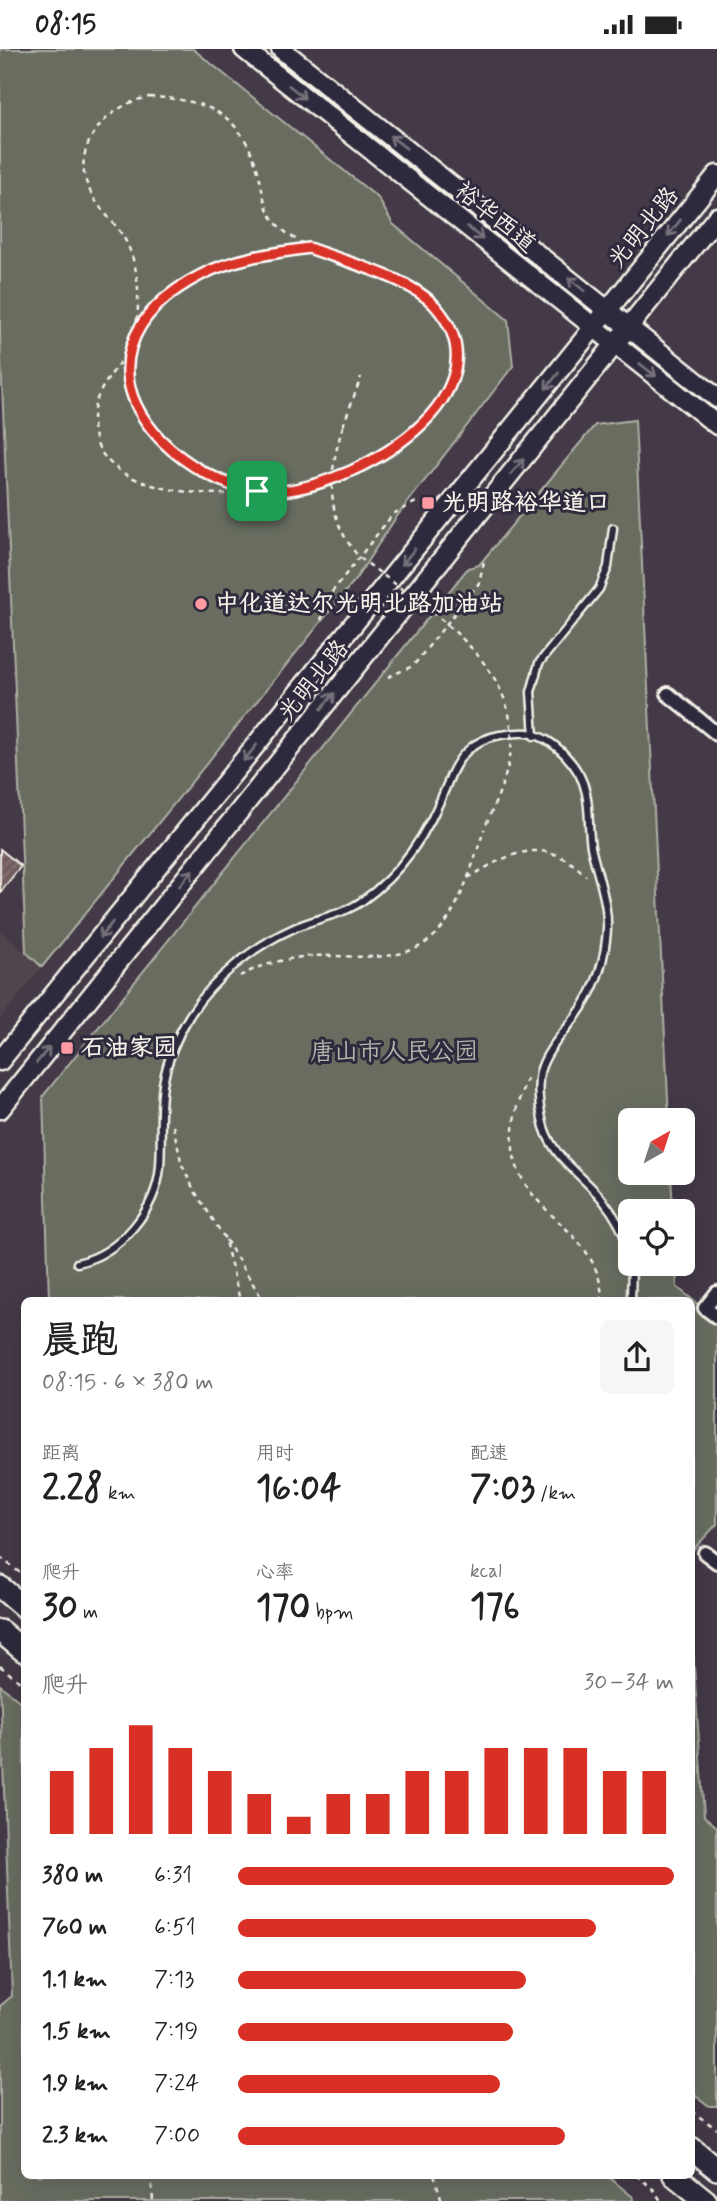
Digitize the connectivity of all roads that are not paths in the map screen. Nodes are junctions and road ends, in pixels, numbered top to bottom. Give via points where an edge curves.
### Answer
1 (244, 49) edge
2 (281, 49) edge
3 (717, 175) edge
4 (717, 217) edge
5 (608, 310) junction
6 (629, 327) junction
7 (594, 328) junction
8 (615, 344) junction
9 (717, 398) edge
10 (717, 425) edge
11 (612, 529) dead end
12 (668, 694) dead end
13 (717, 734) edge
14 (534, 736) junction
15 (0, 1061) edge
16 (0, 1109) edge
17 (618, 1222) edge
18 (77, 1263) dead end
19 (632, 1276) edge
20 (717, 1293) edge
21 (631, 1297) edge
22 (717, 1317) edge
23 (705, 1552) dead end
24 (717, 1562) edge
25 (0, 1587) edge
26 (21, 1604) edge
27 (0, 1631) edge
28 (21, 1648) edge
29 (695, 2151) edge
30 (717, 2169) edge
31 (679, 2179) edge
32 (706, 2201) edge

1 -> 7 main road, 裕华西道
5 -> 2 main road, 裕华西道
3 -> 5 main road, 光明北路
4 - 6 main road, 光明北路
5 - 6 main road, 裕华西道
5 - 7 main road, 光明北路
6 - 8 main road, 光明北路
6 - 9 main road, 裕华西道
7 - 8 main road, 裕华西道
7 -> 15 main road, 光明北路
8 -> 10 main road, 裕华西道
16 -> 8 main road, 光明北路
11 - 14 lane via 608,567 599,589 539,663 531,692
12 - 13 street
14 - 17 lane via 572,763 583,785 608,926 592,991 540,1073 542,1120 548,1142
14 - 18 lane via 502,735 470,747 457,762 424,834 376,890 359,904 293,928 244,958 211,987 170,1056 160,1112 160,1169 152,1197 135,1226 114,1247
19 - 21 lane
20 - 22 street via 705,1308
23 - 24 street
25 - 26 main road
27 - 28 main road
29 - 30 main road
31 - 32 main road

